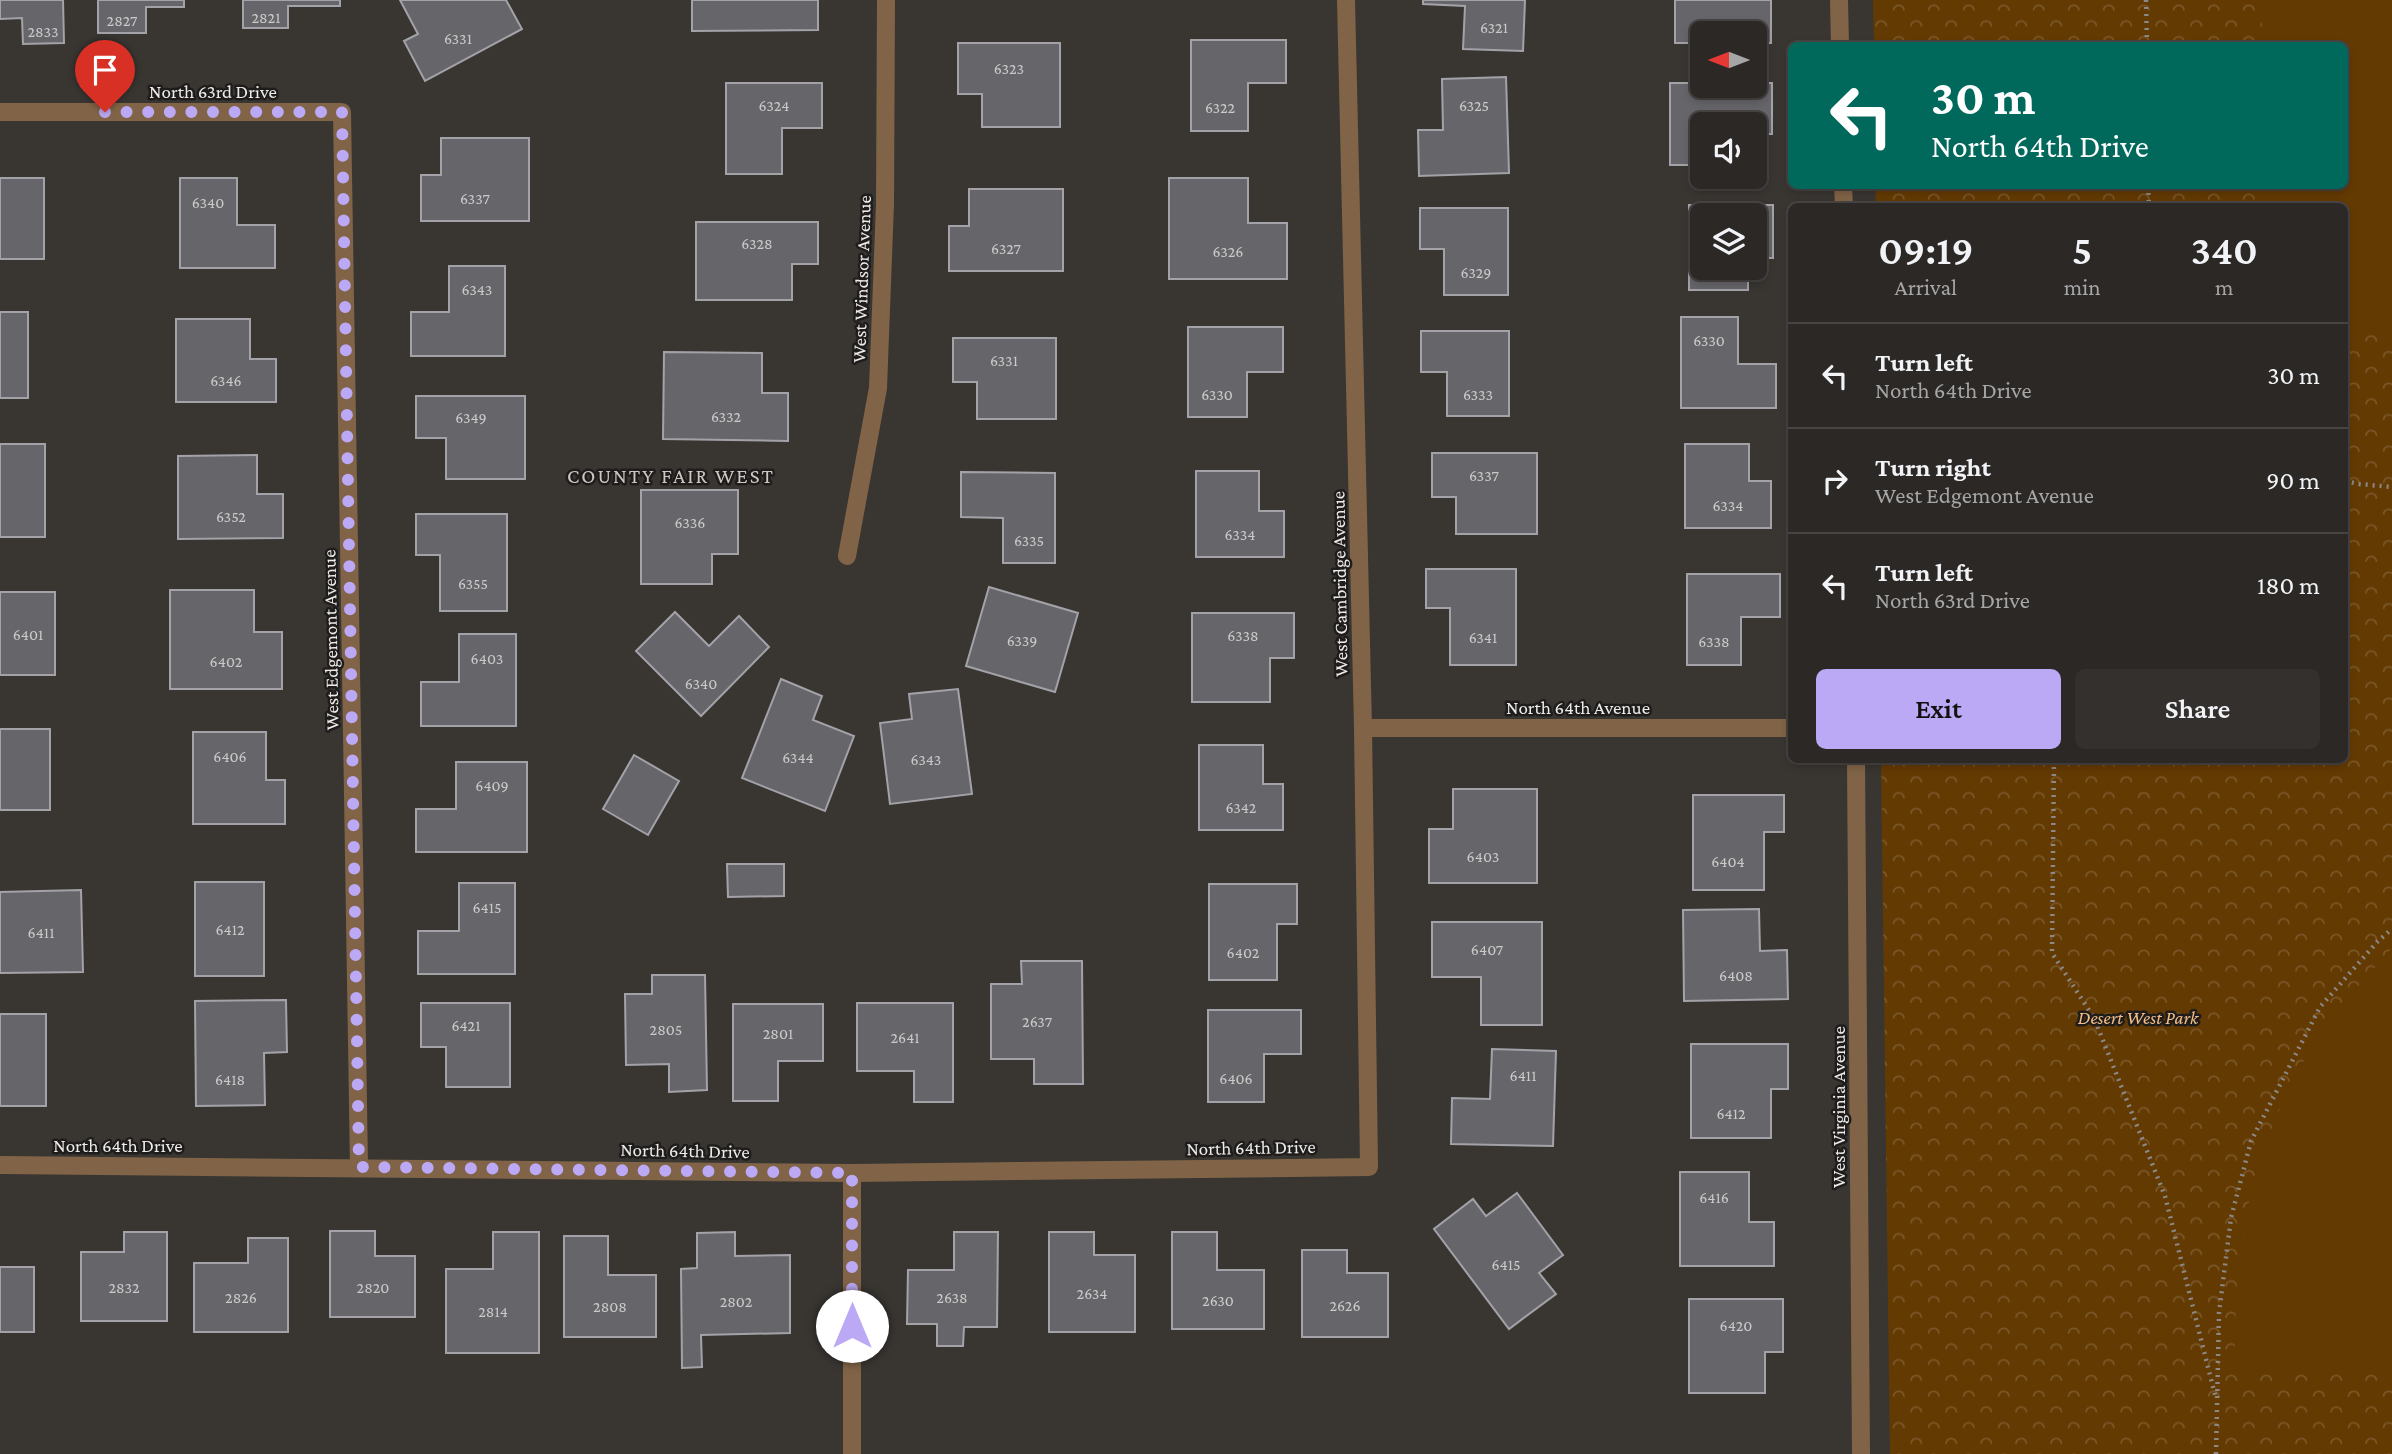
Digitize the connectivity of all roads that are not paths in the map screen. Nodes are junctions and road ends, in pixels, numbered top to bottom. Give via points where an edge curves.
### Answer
1 (886, 0) edge
2 (1346, 0) edge
3 (1839, 0) edge
4 (1840, 42) edge
5 (0, 112) edge
6 (342, 112) joint
7 (847, 556) dead end
8 (1363, 728) junction
9 (1788, 728) edge
10 (1856, 763) edge
11 (0, 1165) edge
12 (359, 1167) junction
13 (1369, 1167) joint
14 (852, 1173) junction
15 (852, 1454) edge
16 (1861, 1454) edge

1 - 7 street, West Windsor Avenue via 878,388
2 - 8 street, West Cambridge Avenue
3 - 4 street
5 - 6 street, North 63rd Drive
6 - 12 street, West Edgemont Avenue
8 - 9 street, North 64th Avenue
8 - 13 street, West Cambridge Avenue
10 - 16 street, West Virginia Avenue
11 - 12 street, North 64th Drive
12 - 14 street, North 64th Drive
13 - 14 street, North 64th Drive
14 - 15 street

